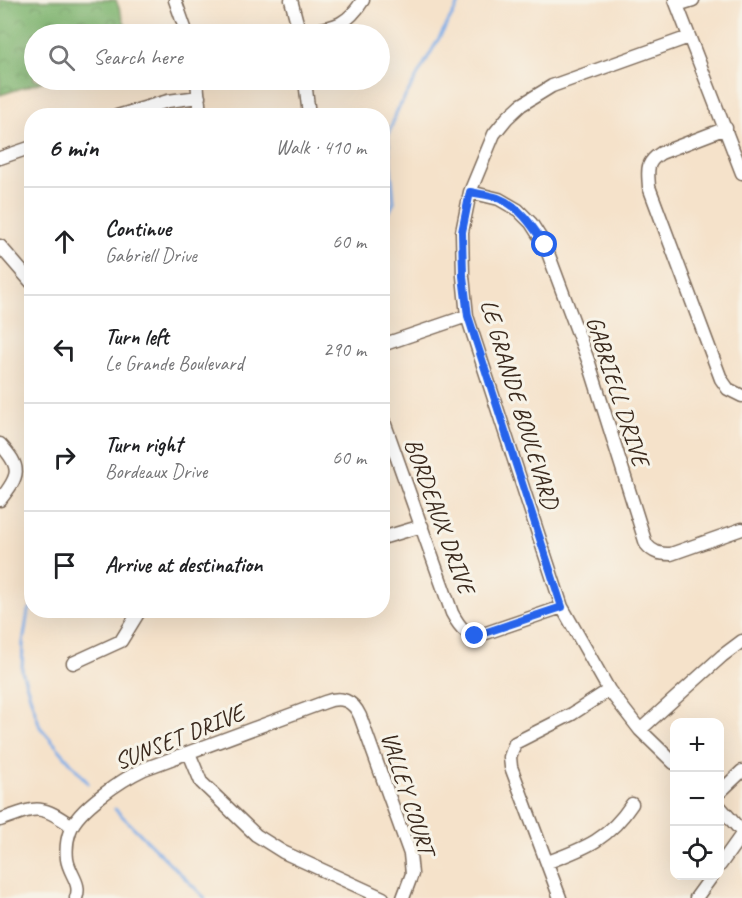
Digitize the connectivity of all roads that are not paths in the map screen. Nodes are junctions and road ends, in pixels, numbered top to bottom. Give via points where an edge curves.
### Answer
1 (175, 0) edge
2 (291, 0) edge
3 (363, 0) edge
4 (693, 0) edge
5 (676, 3) edge
6 (183, 24) edge
7 (297, 24) edge
8 (340, 24) edge
9 (689, 37) junction
10 (199, 90) edge
11 (306, 90) edge
12 (200, 97) junction
13 (142, 108) edge
14 (200, 108) edge
15 (308, 108) edge
16 (726, 128) junction
17 (24, 150) edge
18 (0, 158) edge
19 (742, 173) edge
20 (470, 192) junction
21 (0, 246) edge
22 (24, 274) edge
23 (468, 316) junction
24 (390, 342) edge
25 (742, 396) edge
26 (390, 438) edge
27 (0, 444) edge
28 (0, 500) edge
29 (422, 526) junction
30 (742, 529) edge
31 (390, 536) edge
32 (562, 607) junction
33 (135, 618) edge
34 (742, 641) edge
35 (73, 663) dead end
36 (609, 690) junction
37 (352, 704) joint
38 (640, 730) junction
39 (189, 753) junction
40 (670, 758) edge
41 (742, 771) edge
42 (724, 788) edge
43 (632, 804) dead end
44 (724, 812) edge
45 (0, 820) edge
46 (72, 826) junction
47 (742, 833) edge
48 (724, 859) edge
49 (548, 862) junction
50 (709, 880) edge
51 (76, 898) edge
52 (383, 898) edge
53 (403, 898) edge
54 (561, 898) edge
55 (696, 898) edge

1 - 6 street
2 - 7 street
3 - 8 street via 350,18
4 - 5 street
5 - 9 street
9 - 16 street
9 - 20 street, LE GRANDE BOULEVARD via 535,95 507,118 494,135
10 - 12 street
11 - 15 street
12 - 13 street via 168,100
12 - 14 street
16 - 19 street
16 - 25 street via 653,157 648,175 653,200 721,379 728,389
17 - 18 street
20 - 23 street, LE GRANDE BOULEVARD via 462,232
20 - 30 street, GABRIELL DRIVE via 499,198 518,210 545,245 589,363 646,544 651,550 671,554
21 - 22 street
23 - 24 street
23 - 32 street, LE GRANDE BOULEVARD
26 - 29 street, BORDEAUX DRIVE
27 - 28 street via 15,461 16,473
29 - 31 street
29 - 32 street, BORDEAUX DRIVE via 452,613 464,630 475,636
32 - 36 street, LE GRANDE BOULEVARD
33 - 35 street via 121,641
34 - 38 street
36 - 38 street, LE GRANDE BOULEVARD
36 - 49 street via 523,738 511,750 511,766
37 - 39 street, SUNSET DRIVE via 332,700
37 - 53 street, VALLEY COURT via 360,716 410,854 412,874
38 - 40 street, LE GRANDE BOULEVARD
39 - 46 street, SUNSET DRIVE via 117,782
39 - 52 street via 201,782 256,835 283,852
41 - 42 street
43 - 49 street via 614,829 601,838
44 - 47 street
45 - 46 street via 42,809
46 - 51 street via 67,843 68,860 79,889
47 - 48 street
49 - 54 street
50 - 55 street

